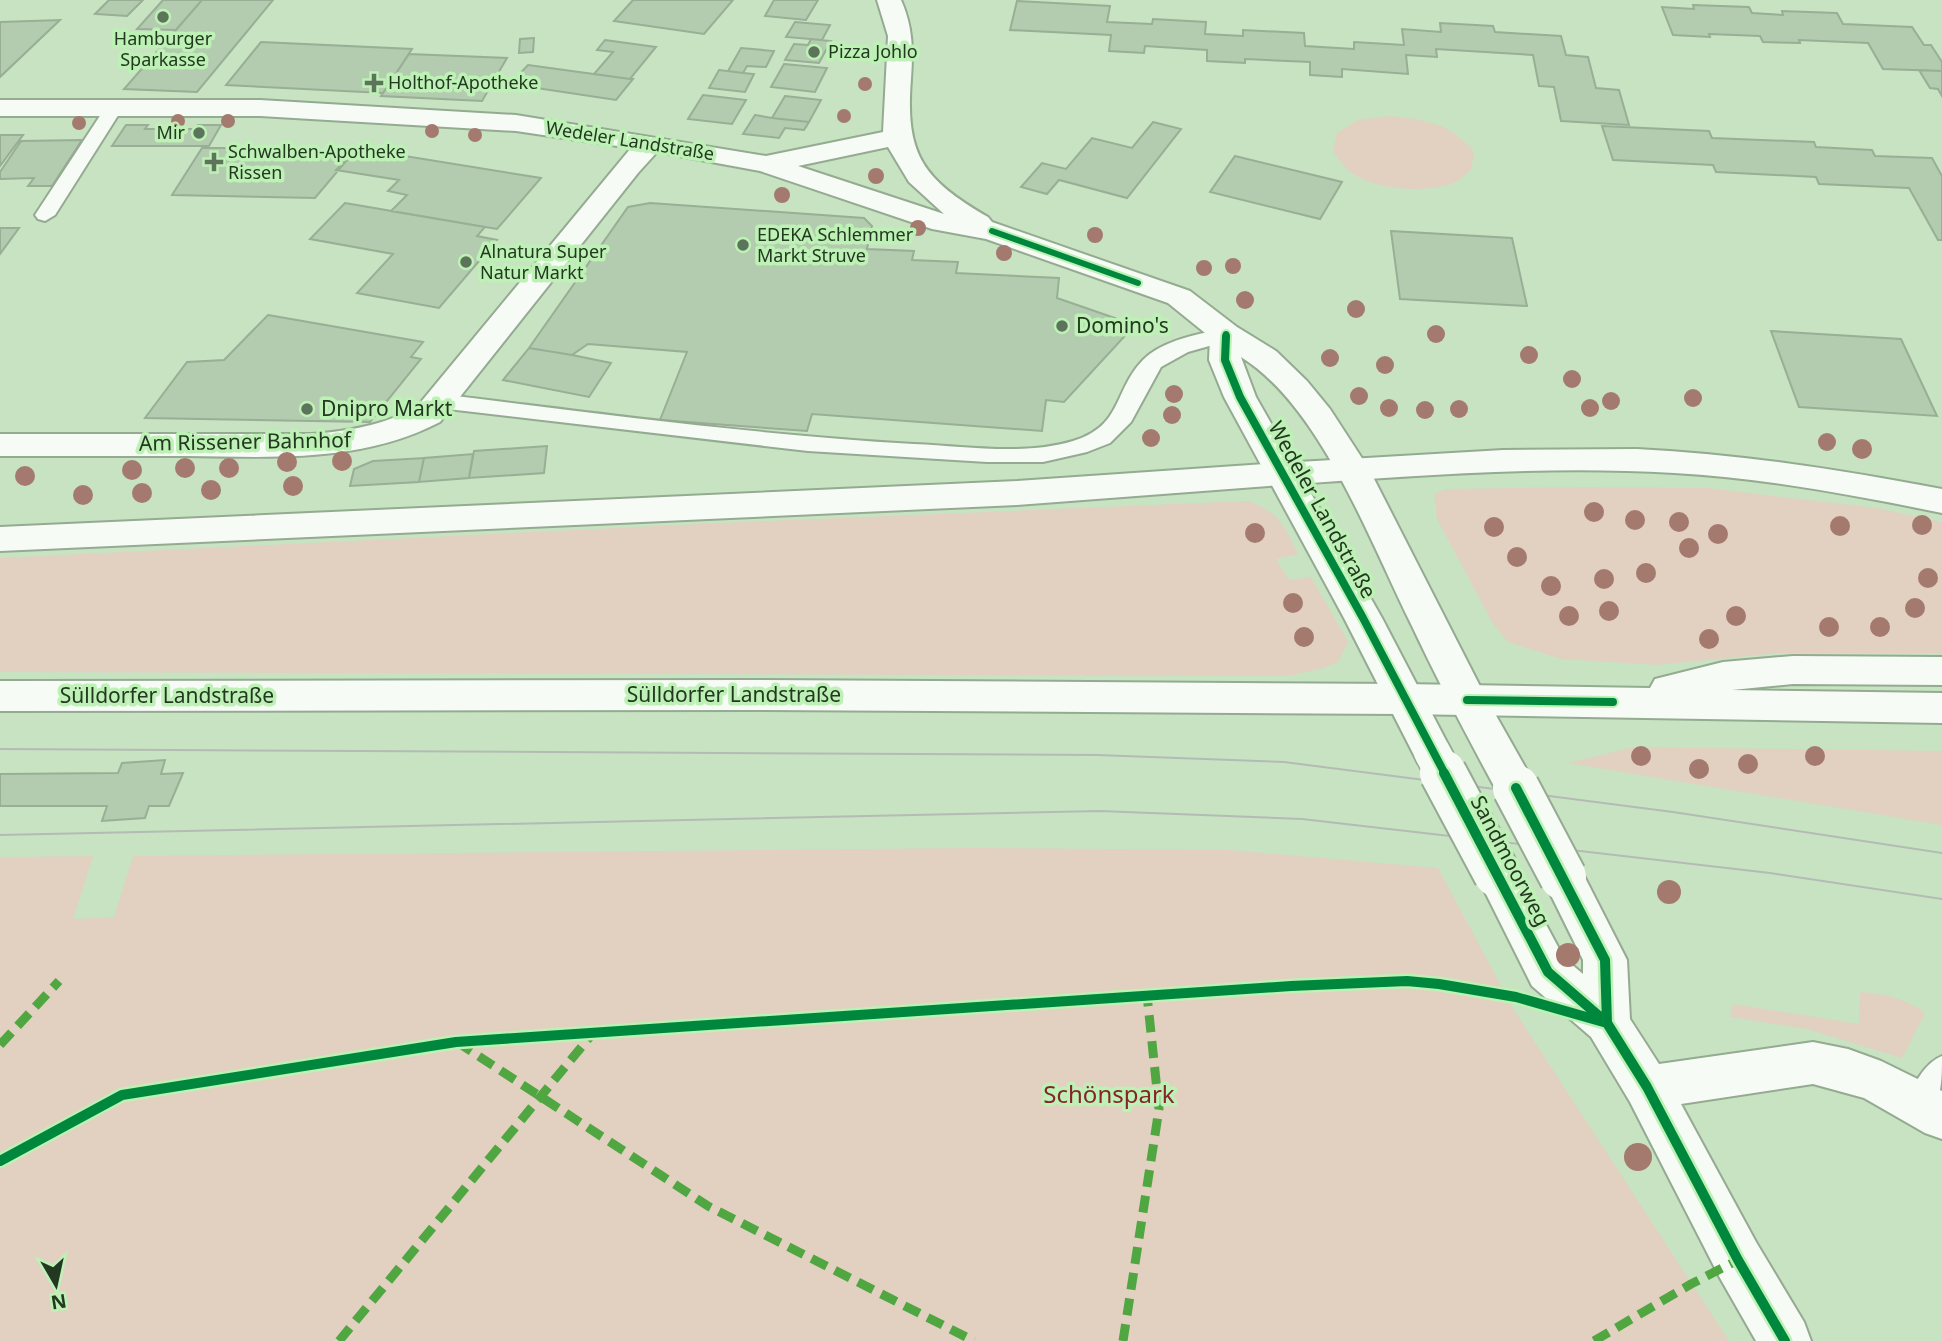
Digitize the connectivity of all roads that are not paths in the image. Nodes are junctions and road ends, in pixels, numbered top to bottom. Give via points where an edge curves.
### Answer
1 (889, 0) edge
2 (115, 106) junction
3 (0, 108) edge
4 (898, 137) junction
5 (651, 143) junction
6 (766, 163) junction
7 (45, 215) dead end
8 (992, 231) junction
9 (1226, 334) junction
10 (439, 401) junction
11 (0, 445) edge
12 (1352, 469) junction
13 (1281, 474) junction
14 (1942, 501) edge
15 (0, 539) edge
16 (1942, 671) edge
17 (0, 696) edge
18 (1403, 699) junction
19 (1467, 700) junction
20 (1613, 702) junction
21 (1942, 708) edge
22 (1606, 1023) junction
23 (1647, 1087) junction
24 (1935, 1097) edge
25 (1785, 1341) edge

1 - 4 main road via 902,42
2 - 3 main road, Wedeler Landstraße
2 - 5 main road, Wedeler Landstraße via 260,108 516,123
2 - 7 lane
4 - 6 main road
4 - 8 main road via 906,158 921,177
5 - 6 main road, Wedeler Landstraße
5 - 10 main road, Am Rissener Bahnhof
6 - 8 main road, Wedeler Landstraße via 942,222
8 - 9 main road, Wedeler Landstraße via 1179,297
9 - 10 lane via 1156,360 1145,371 1124,419 1114,430 1055,453 845,448
9 - 12 main road, Wedeler Landstraße via 1265,358 1296,388
9 - 13 main road, Wedeler Landstraße via 1225,360
10 - 11 main road, Am Rissener Bahnhof via 411,426 357,440 272,445
12 - 13 main road
12 - 14 main road via 1639,460 1823,480
12 - 19 main road, Wedeler Landstraße
13 - 15 main road via 1017,493
13 - 18 main road, Wedeler Landstraße
16 - 20 main road via 1756,672
17 - 18 main road, Sülldorfer Landstraße
18 - 19 main road, Sülldorfer Landstraße
18 - 22 main road, Sandmoorweg, bridge via 1548,972
19 - 20 main road, Sülldorfer Landstraße
19 - 22 main road, Sandmoorweg, bridge via 1605,960
20 - 21 main road
22 - 23 main road, Sandmoorweg
23 - 24 main road via 1813,1063
23 - 25 main road, Sandmoorweg

